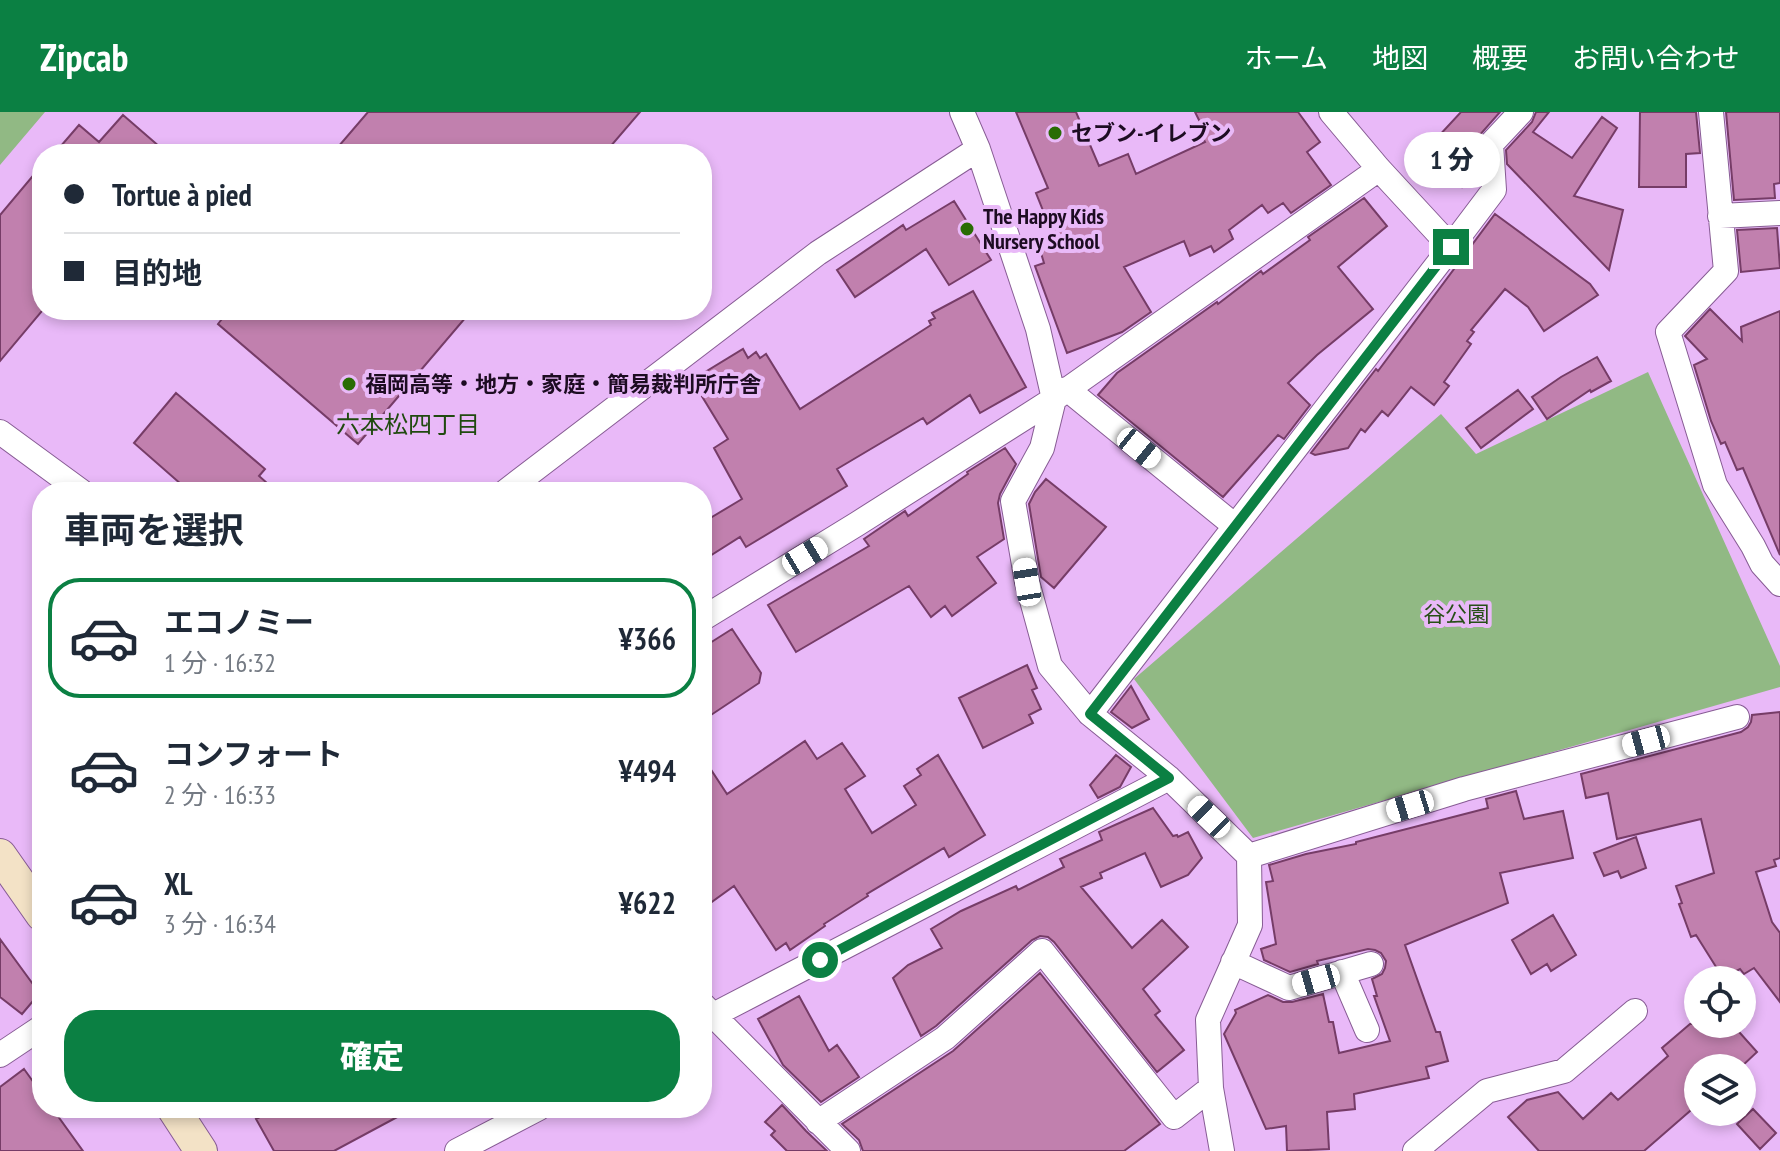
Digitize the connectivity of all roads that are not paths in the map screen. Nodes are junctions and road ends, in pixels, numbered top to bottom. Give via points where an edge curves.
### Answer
1 (962, 112) edge
2 (1331, 112) edge
3 (1521, 112) edge
4 (1711, 112) edge
5 (978, 149) junction
6 (1379, 169) junction
7 (1780, 213) edge
8 (1720, 216) junction
9 (1451, 247) junction
10 (1061, 394) junction
11 (0, 432) edge
12 (68, 482) edge
13 (518, 482) edge
14 (1235, 526) junction
15 (1780, 584) edge
16 (712, 613) edge
17 (1090, 714) junction
18 (1737, 717) dead end
19 (1169, 778) junction
20 (0, 855) edge
21 (1249, 856) junction
22 (32, 901) edge
23 (1233, 962) junction
24 (1371, 964) dead end
25 (1342, 972) junction
26 (712, 1011) edge
27 (1635, 1011) dead end
28 (712, 1020) edge
29 (1367, 1030) dead end
30 (32, 1034) edge
31 (0, 1055) edge
32 (1211, 1088) junction
33 (180, 1118) edge
34 (520, 1118) edge
35 (818, 1122) junction
36 (201, 1151) edge
37 (457, 1151) edge
38 (848, 1151) edge
39 (1222, 1151) edge
40 (1415, 1151) edge

1 - 5 street
2 - 6 street
3 - 9 street via 1491,144 1494,190
4 - 8 street
5 - 10 street
5 - 13 street via 818,253
6 - 9 street
6 - 10 street
7 - 8 street
8 - 15 street via 1726,271 1668,332 1715,485 1762,564
9 - 14 street
10 - 14 street
10 - 16 street
10 - 17 street via 1042,448 1013,501 1027,582 1050,666
11 - 12 street
14 - 17 street
17 - 19 street
18 - 21 street via 1464,789
19 - 21 street
19 - 26 street
20 - 22 street
21 - 23 street via 1250,925
23 - 25 street via 1289,988
23 - 32 street via 1208,1020
24 - 25 street
25 - 29 street
27 - 40 street via 1564,1071 1487,1091
28 - 35 street
30 - 31 street
32 - 35 street via 1174,1117 1042,951 945,1038
32 - 39 street
33 - 36 street
34 - 37 street
35 - 38 street

